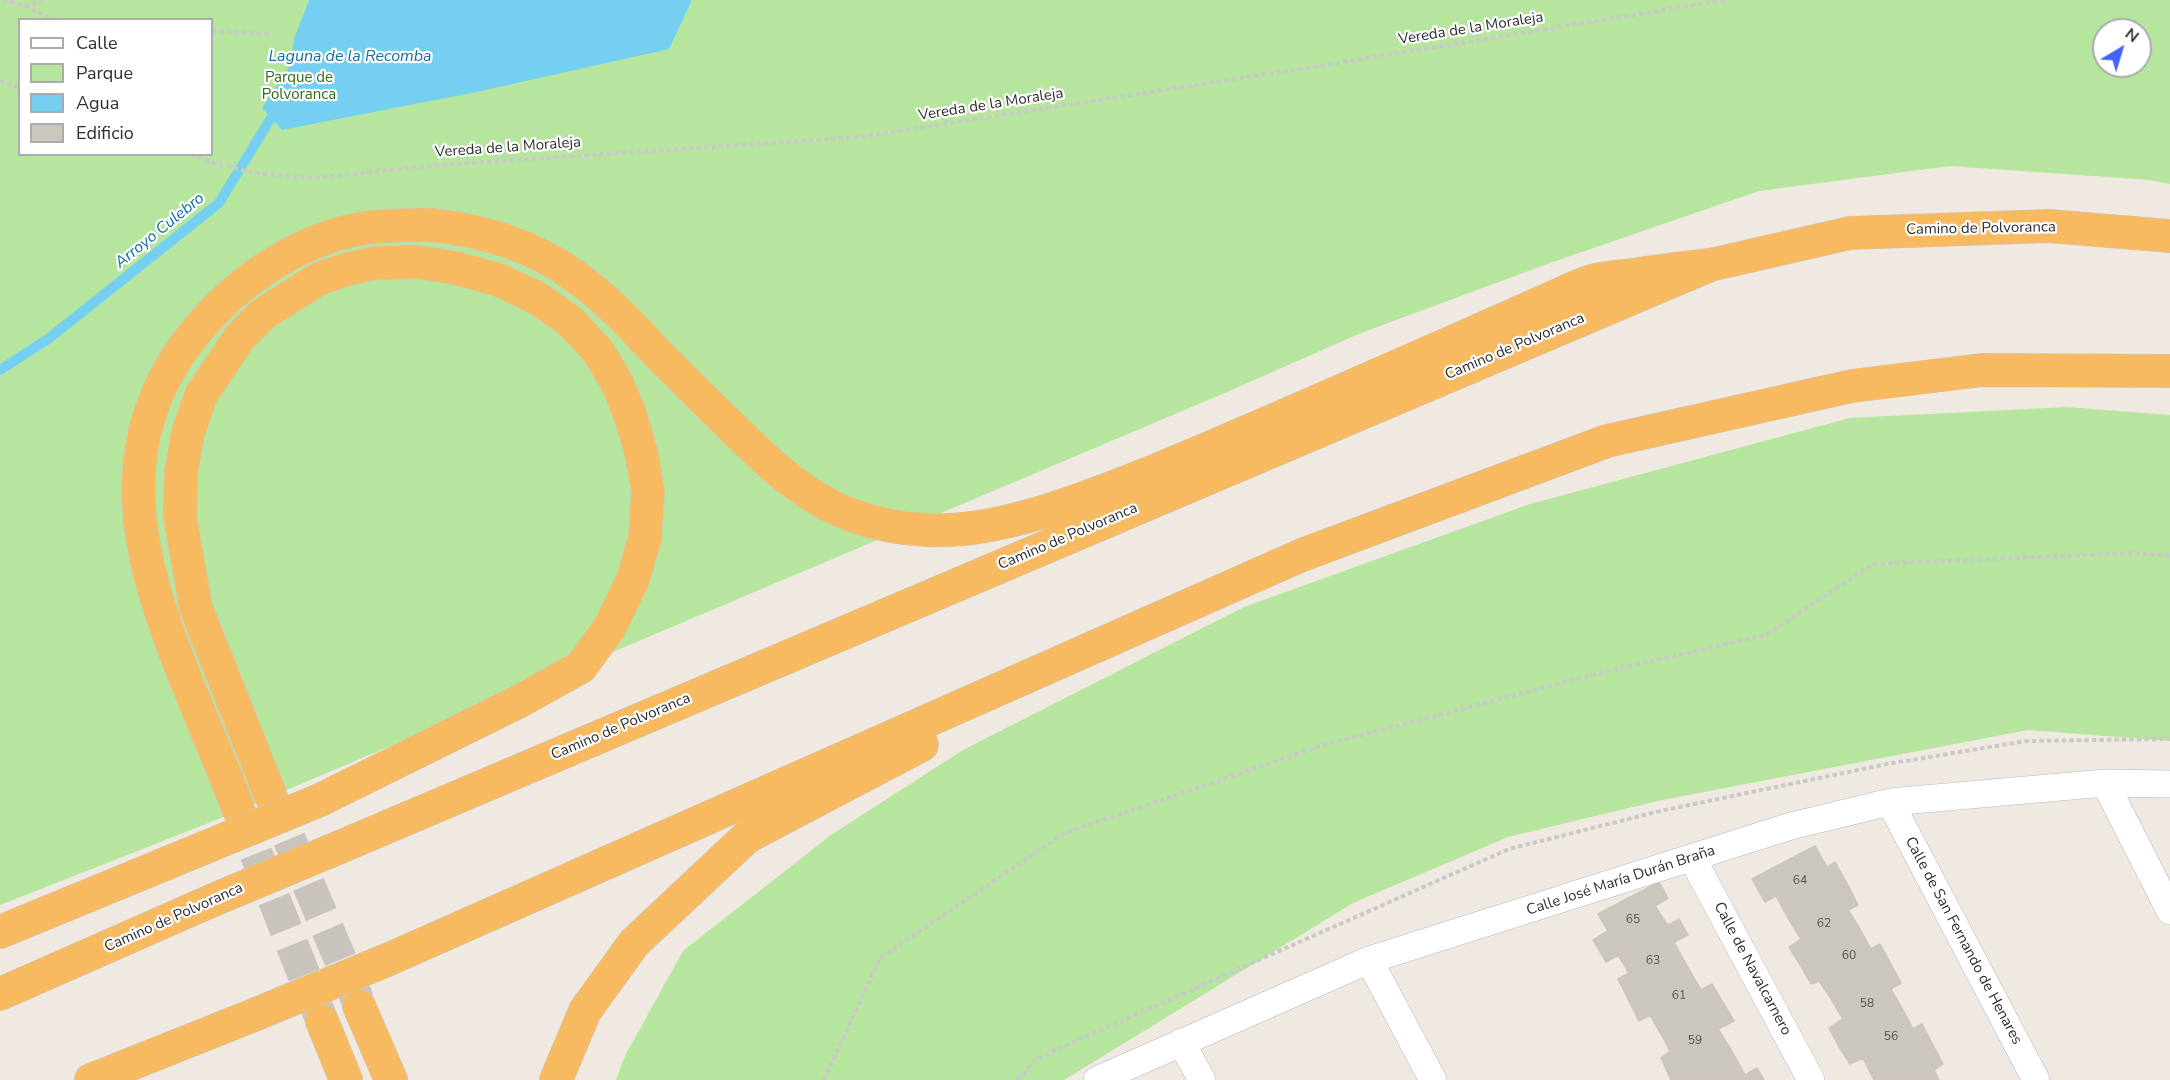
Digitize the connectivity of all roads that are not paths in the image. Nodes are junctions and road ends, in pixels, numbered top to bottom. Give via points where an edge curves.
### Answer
1 (2170, 236) edge
2 (1710, 265) junction
3 (2170, 371) edge
4 (985, 695) junction
5 (2105, 783) junction
6 (2170, 784) edge
7 (270, 794) tunnel mouth
8 (1890, 802) junction
9 (238, 808) tunnel mouth
10 (1692, 858) junction
11 (2170, 911) edge
12 (0, 932) edge
13 (1369, 960) junction
14 (0, 994) edge
15 (359, 1006) tunnel mouth
16 (322, 1021) tunnel mouth
17 (1181, 1042) junction
18 (91, 1080) edge
19 (346, 1080) edge
20 (391, 1080) edge
21 (556, 1080) edge
22 (1097, 1080) edge
23 (1202, 1080) edge
24 (1433, 1080) edge
25 (1811, 1080) edge
26 (2036, 1080) edge

1 - 2 highway, Camino de Polvoranca via 2049,226 1850,233
2 - 9 highway via 1592,280 1204,451 1089,497 976,527 931,530 850,515 779,472 626,320 575,276 535,253 493,236 428,225 374,227 319,239 259,273 224,300 191,337 154,401 139,462 138,492 150,579 167,633
2 - 14 highway, Camino de Polvoranca, bridge
3 - 4 highway via 1982,370 1864,385 1607,441 1302,555
4 - 18 highway, bridge via 387,960
4 - 21 highway via 921,745 747,837 634,943 585,1011
5 - 6 street, Calle José María Durán Braña
5 - 8 street, Calle José María Durán Braña
5 - 11 street
7 - 12 highway, bridge via 196,608 180,517 181,472 188,433 201,395 240,337 263,314 320,278 348,268 417,262 456,268 499,280 537,298 570,321 598,351 617,382 641,452 648,491 645,538 633,579 610,627 581,667 320,800
8 - 10 street, Calle José María Durán Braña via 1791,826
8 - 26 street, Calle de San Fernando de Henares
10 - 13 street, Calle José María Durán Braña
10 - 25 street, Calle de Navalcarnero
13 - 17 street, Calle José María Durán Braña
13 - 24 street
15 - 20 highway
16 - 19 highway
17 - 22 street, Calle José María Durán Braña
17 - 23 street

